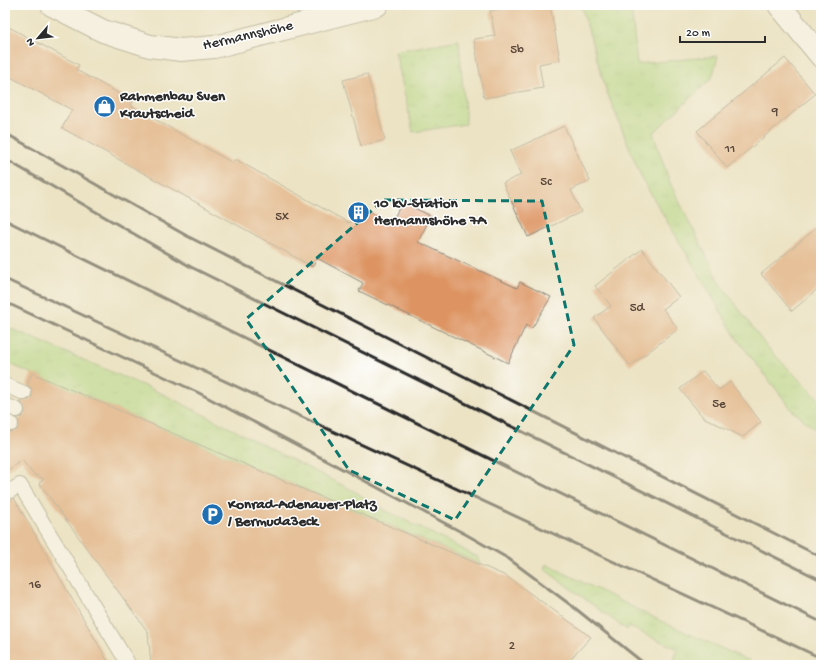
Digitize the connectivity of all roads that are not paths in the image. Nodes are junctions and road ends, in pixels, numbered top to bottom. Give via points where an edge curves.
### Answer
1 (52, 5) edge
2 (377, 5) edge
3 (779, 5) edge
4 (821, 56) edge
5 (5, 385) edge
6 (24, 393) dead end
7 (5, 494) edge
8 (129, 665) edge

1 - 2 street, Hermannshöhe via 103,31 150,46 181,50 214,47
3 - 4 street
5 - 6 lane
7 - 8 lane via 20,485

